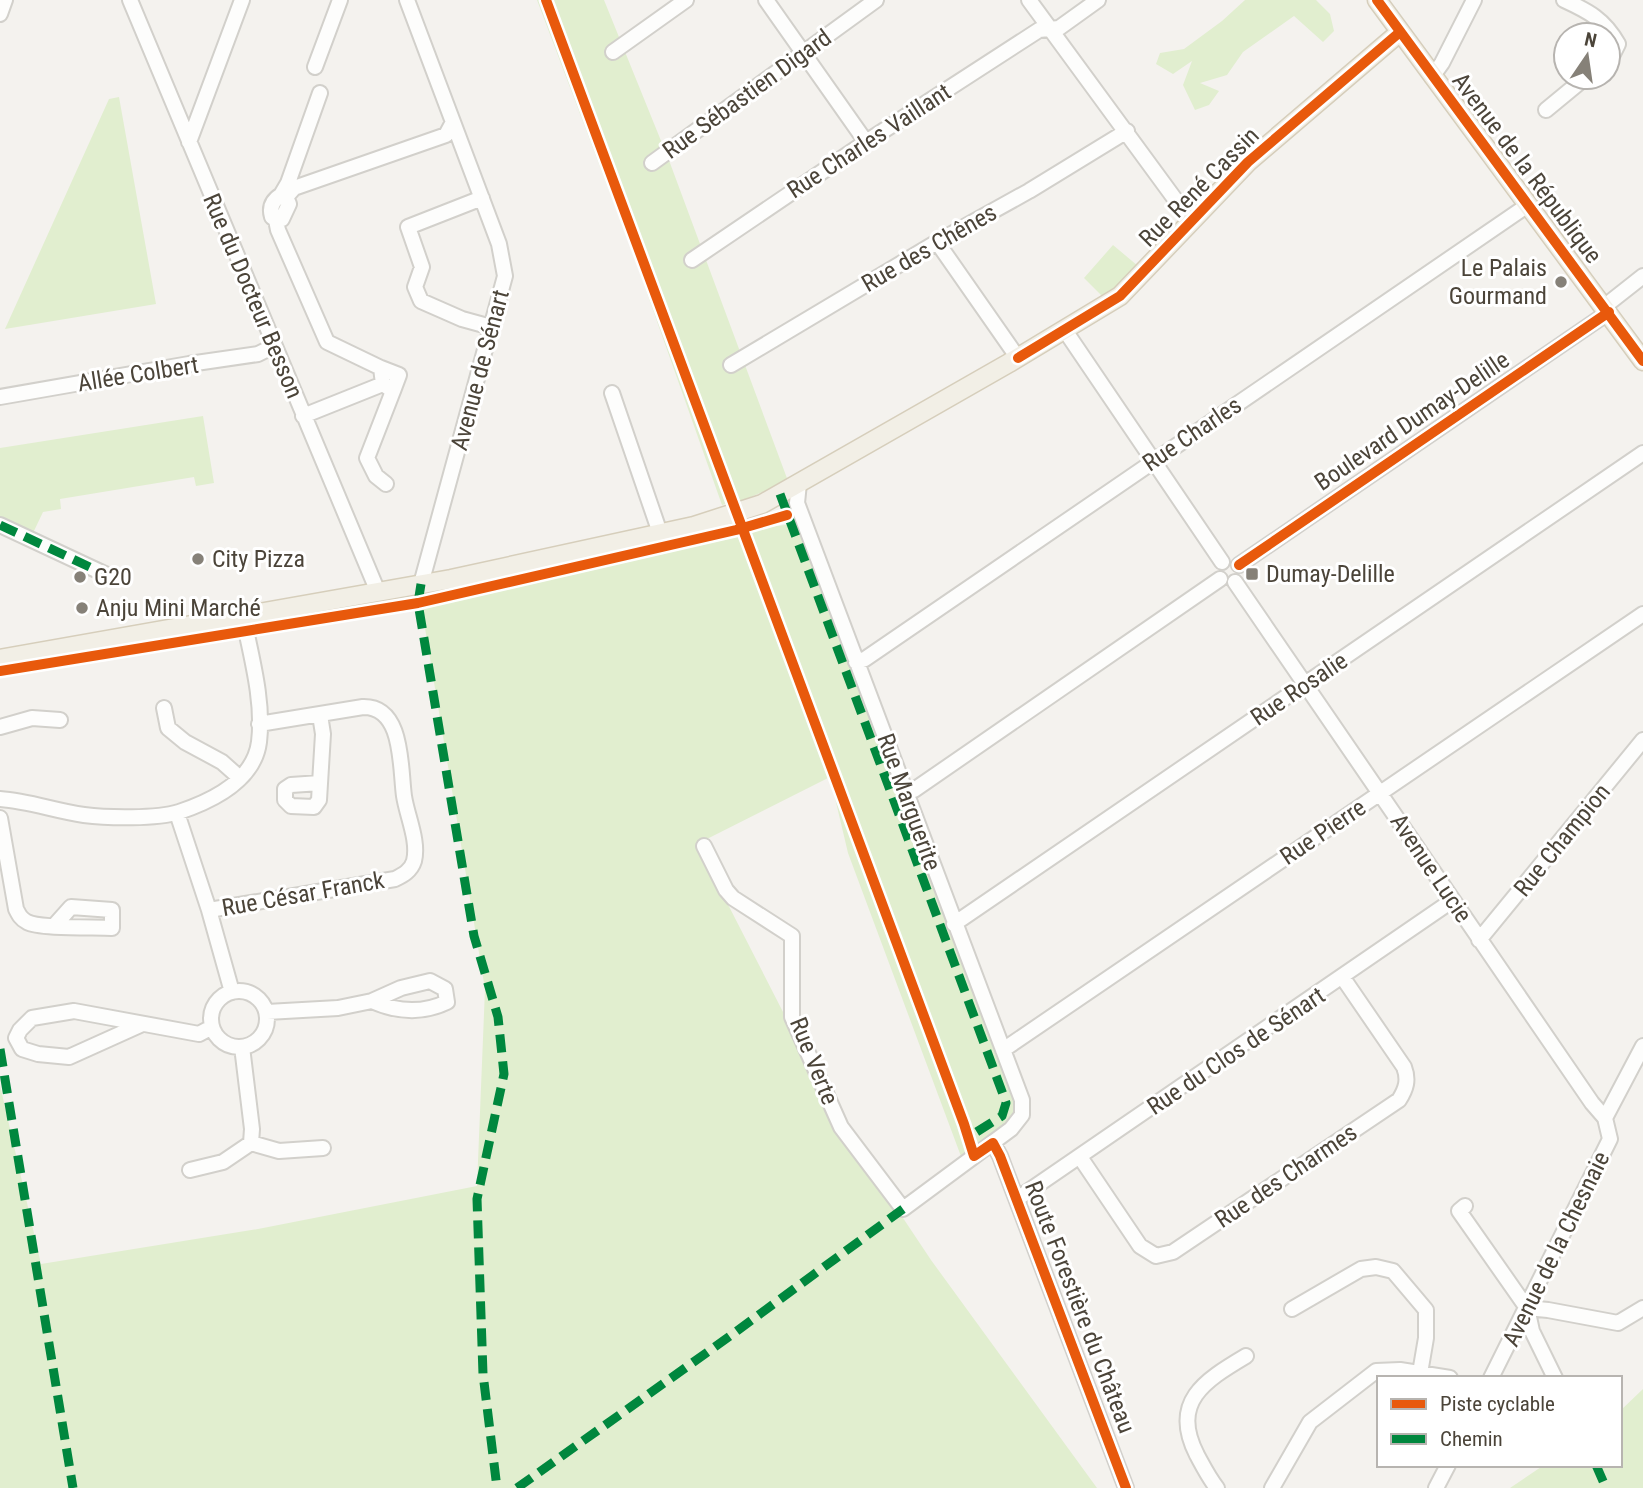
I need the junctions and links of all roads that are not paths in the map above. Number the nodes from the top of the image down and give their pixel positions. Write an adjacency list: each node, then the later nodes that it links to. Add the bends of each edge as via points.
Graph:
1 (5, 0): 14 (street)
2 (130, 0): 27 (street, Rue du Docteur Besson)
3 (242, 0): 27 (street)
4 (340, 0): 20 (street)
5 (407, 0): 25 (street, Avenue de Sénart)
6 (686, 0): 18 (street)
7 (766, 0): 19 (street)
8 (876, 0): 19 (street, Rue Sébastien Digard)
9 (1029, 0): 16 (street)
10 (1098, 0): 16 (street, Rue Charles Vaillant, via 1059,29)
11 (1377, 0): 17 (main road, Avenue de la République)
12 (1474, 0): 21 (street)
13 (1564, 0): 15 (street)
14 (0, 14)
15 (1600, 21)
16 (1049, 29): 26 (street); 28 (street, Rue Charles Vaillant, via 1039,30)
17 (1400, 32): 21 (main road, Avenue de la République); 33 (main road, Rue René Cassin, via 1248,162)
18 (613, 52)
19 (803, 54): 28 (street); 29 (street, Rue Sébastien Digard)
20 (315, 68)
21 (1432, 77): 32 (main road, Avenue de la République)
22 (1569, 91): 24 (street)
23 (320, 93): 30 (street)
24 (1546, 110)
25 (453, 122): 30 (street, via 446,135 294,187); 31 (street, Avenue de Sénart)
26 (1127, 131): 33 (street); 34 (street, Rue des Chênes)
27 (189, 142): 40 (street, Rue du Docteur Besson)
28 (866, 142): 35 (street, Rue Charles Vaillant)
29 (652, 163)
30 (284, 196): 44 (street, via 289,204 282,219 276,220 278,230 327,342 399,375)
31 (482, 198): 38 (street, Avenue de Sénart, via 504,260 505,276); 38 (street, via 408,227 422,267 415,286 421,301)
32 (1528, 205): 37 (main road, Avenue de la République); 49 (street, Rue Charles)
33 (1191, 221): 39 (main road, Rue René Cassin, via 1120,296)
34 (937, 242): 41 (street); 43 (street, Rue des Chênes)
35 (691, 260)
36 (1643, 276): 37 (street, Boulevard Dumay-Delille)
37 (1607, 309): 42 (main road, Avenue de la République); 57 (street, Boulevard Dumay-Delille)
38 (491, 327): 61 (street, Avenue de Sénart)
39 (1064, 329): 41 (main road, Rue René Cassin); 49 (street)
40 (274, 346): 46 (street, Allée Colbert, via 258,354); 47 (street, Rue du Docteur Besson)
41 (1018, 358): 51 (main road, Rue René Cassin)
42 (1643, 361)
43 (731, 365)
44 (388, 388): 47 (street); 50 (street, via 367,458)
45 (612, 393): 55 (street)
46 (0, 397)
47 (303, 416): 62 (street, Rue du Docteur Besson)
48 (1643, 453): 67 (street, Rue Rosalie)
49 (1153, 461): 56 (street); 66 (street, Rue Charles)
50 (386, 484)
51 (800, 484): 52 (street, Rue Marguerite); 53 (main road, Rue René Cassin)
52 (797, 503): 53 (street); 66 (street, Rue Marguerite)
53 (762, 504): 55 (main road, Rue René Cassin)
54 (0, 525): 58 (street)
55 (660, 533): 61 (main road, Rue René Cassin)
56 (1222, 562): 57 (street, via 1233,560); 59 (street, via 1217,568)
57 (1239, 565): 60 (street, via 1241,572)
58 (108, 576)
59 (1220, 579): 60 (street); 76 (street)
60 (1235, 582): 67 (street, Avenue Lucie)
61 (421, 584): 62 (main road, Rue René Cassin)
62 (378, 592): 64 (main road, Rue René Cassin)
63 (1643, 614): 77 (street, Rue Pierre)
64 (243, 616): 65 (main road, Rue René Cassin); 71 (street)
65 (0, 659)
66 (856, 662): 76 (street, Rue Marguerite)
67 (1306, 685): 77 (street, Avenue Lucie); 84 (street, Rue Rosalie)
68 (164, 708): 74 (street, via 168,728)
69 (320, 715): 71 (street); 75 (street); 83 (street, Rue César Franck, via 372,707 390,722 399,743 414,862 407,873 395,879)
70 (60, 720): 72 (street, via 32,718)
71 (259, 724): 74 (street, via 259,744)
72 (0, 727)
73 (1643, 740): 86 (street, Rue Champion)
74 (240, 779): 79 (street, via 223,793)
75 (320, 783)
76 (906, 792): 84 (street, Rue Marguerite)
77 (1381, 793): 82 (street, Avenue Lucie); 95 (street, Rue Pierre)
78 (0, 799): 79 (street, via 83,815)
79 (177, 813): 83 (street)
80 (0, 818): 85 (street, via 19,916 32,925)
81 (704, 846): 98 (street, Rue Verte, via 733,898 792,936 792,1017 841,1127 903,1209)
82 (1453, 900): 86 (street, Avenue Lucie); 87 (street, Rue du Clos de Sénart)
83 (209, 910): 88 (street)
84 (954, 924): 95 (street, Rue Marguerite)
85 (54, 926)
86 (1479, 940): 96 (street, Avenue Lucie)
87 (1343, 978): 100 (street, Rue du Clos de Sénart); 100 (street, Rue des Charmes, via 1404,1067 1408,1077 1399,1100 1173,1252 1156,1256 1140,1246)
88 (232, 992): 90 (street, via 255,996); 92 (street, via 213,1008)
89 (372, 1001): 90 (street)
90 (267, 1012): 94 (street, via 260,1038)
91 (140, 1025): 91 (street, via 74,1012 55,1013 32,1018 16,1038 22,1049 69,1057); 92 (street, via 199,1034)
92 (212, 1027): 94 (street, via 225,1044)
93 (1643, 1046): 96 (street)
94 (242, 1047): 97 (street)
95 (1003, 1050): 98 (street, Rue Marguerite, via 1022,1100 1022,1115)
96 (1605, 1118): 104 (street, Avenue de la Chesnaie, via 1610,1139)
97 (251, 1143): 99 (street, via 279,1151); 101 (street, via 223,1162)
98 (993, 1143): 102 (street, Route Forestière du Château)
99 (323, 1148)
100 (1080, 1157): 102 (street, Rue du Clos de Sénart)
101 (190, 1170)
102 (1017, 1199): 113 (street, Route Forestière du Château)
103 (1465, 1206): 104 (street, via 1459,1211)
104 (1527, 1308): 105 (street, via 1618,1323); 110 (street, Avenue de la Chesnaie); 111 (street, via 1532,1331)
105 (1643, 1308)
106 (1292, 1309): 108 (street, via 1361,1269 1393,1271 1426,1310)
107 (1246, 1356): 114 (street, via 1201,1388 1186,1420 1189,1439)
108 (1420, 1373): 109 (street); 115 (street, via 1376,1371 1349,1390 1310,1422)
109 (1438, 1376)
110 (1492, 1376)
111 (1554, 1376)
112 (1447, 1467): 116 (street)
113 (1126, 1488)
114 (1217, 1488)
115 (1272, 1488)
116 (1436, 1488)

